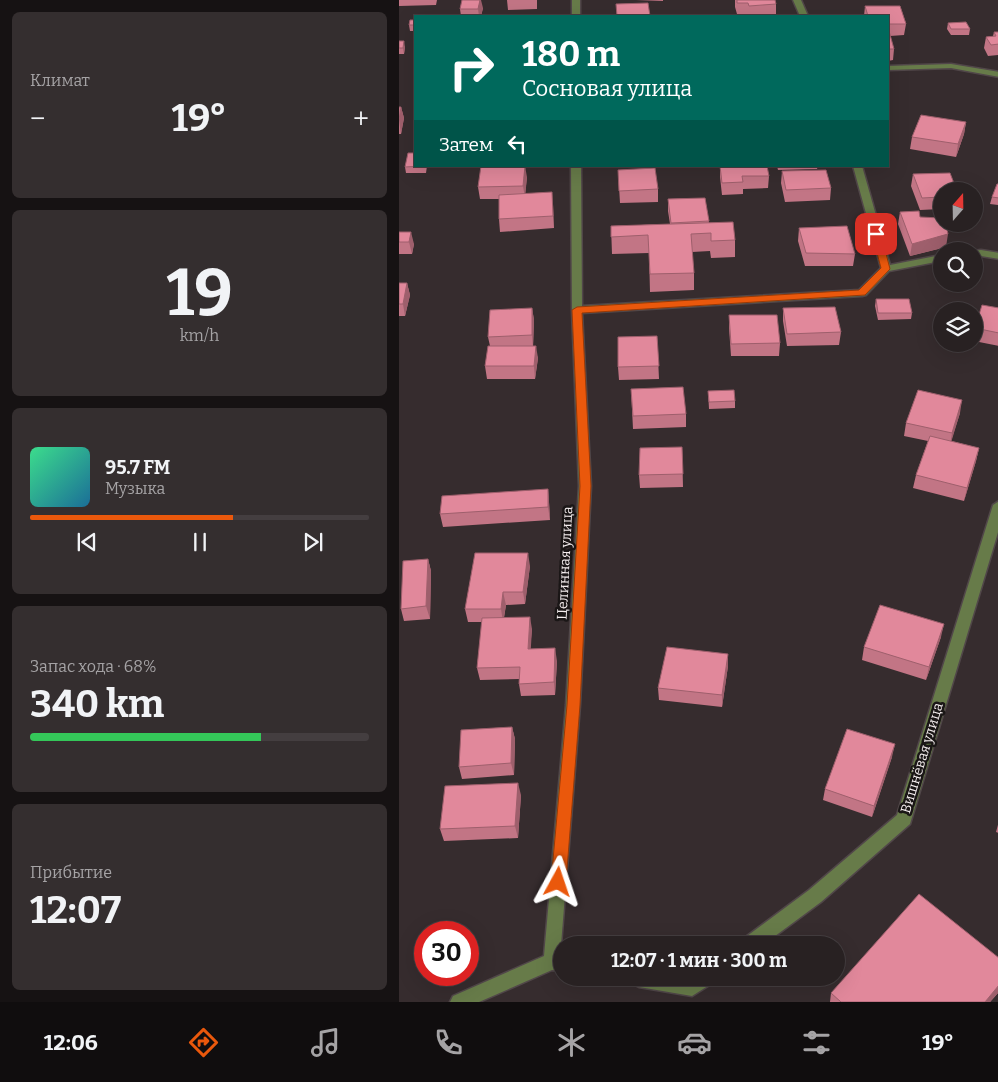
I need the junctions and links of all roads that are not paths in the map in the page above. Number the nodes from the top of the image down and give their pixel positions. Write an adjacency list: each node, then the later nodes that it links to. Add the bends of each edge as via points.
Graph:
1 (575, 0): 3 (street)
2 (797, 0): 4 (street)
3 (576, 15)
4 (804, 15)
5 (889, 68): 6 (street, via 951,66)
6 (998, 75)
7 (576, 167): 13 (street, Целинная улица)
8 (857, 167): 12 (street)
9 (983, 253): 10 (street)
10 (998, 256)
11 (933, 260): 12 (street)
12 (886, 269): 13 (street, via 862,293)
13 (577, 310): 15 (street, Целинная улица, via 585,486)
14 (998, 505): 16 (street, Вишнёвая улица, via 904,819 815,896)
15 (559, 936)
16 (761, 936)
17 (553, 964): 18 (street)
18 (459, 1002)

